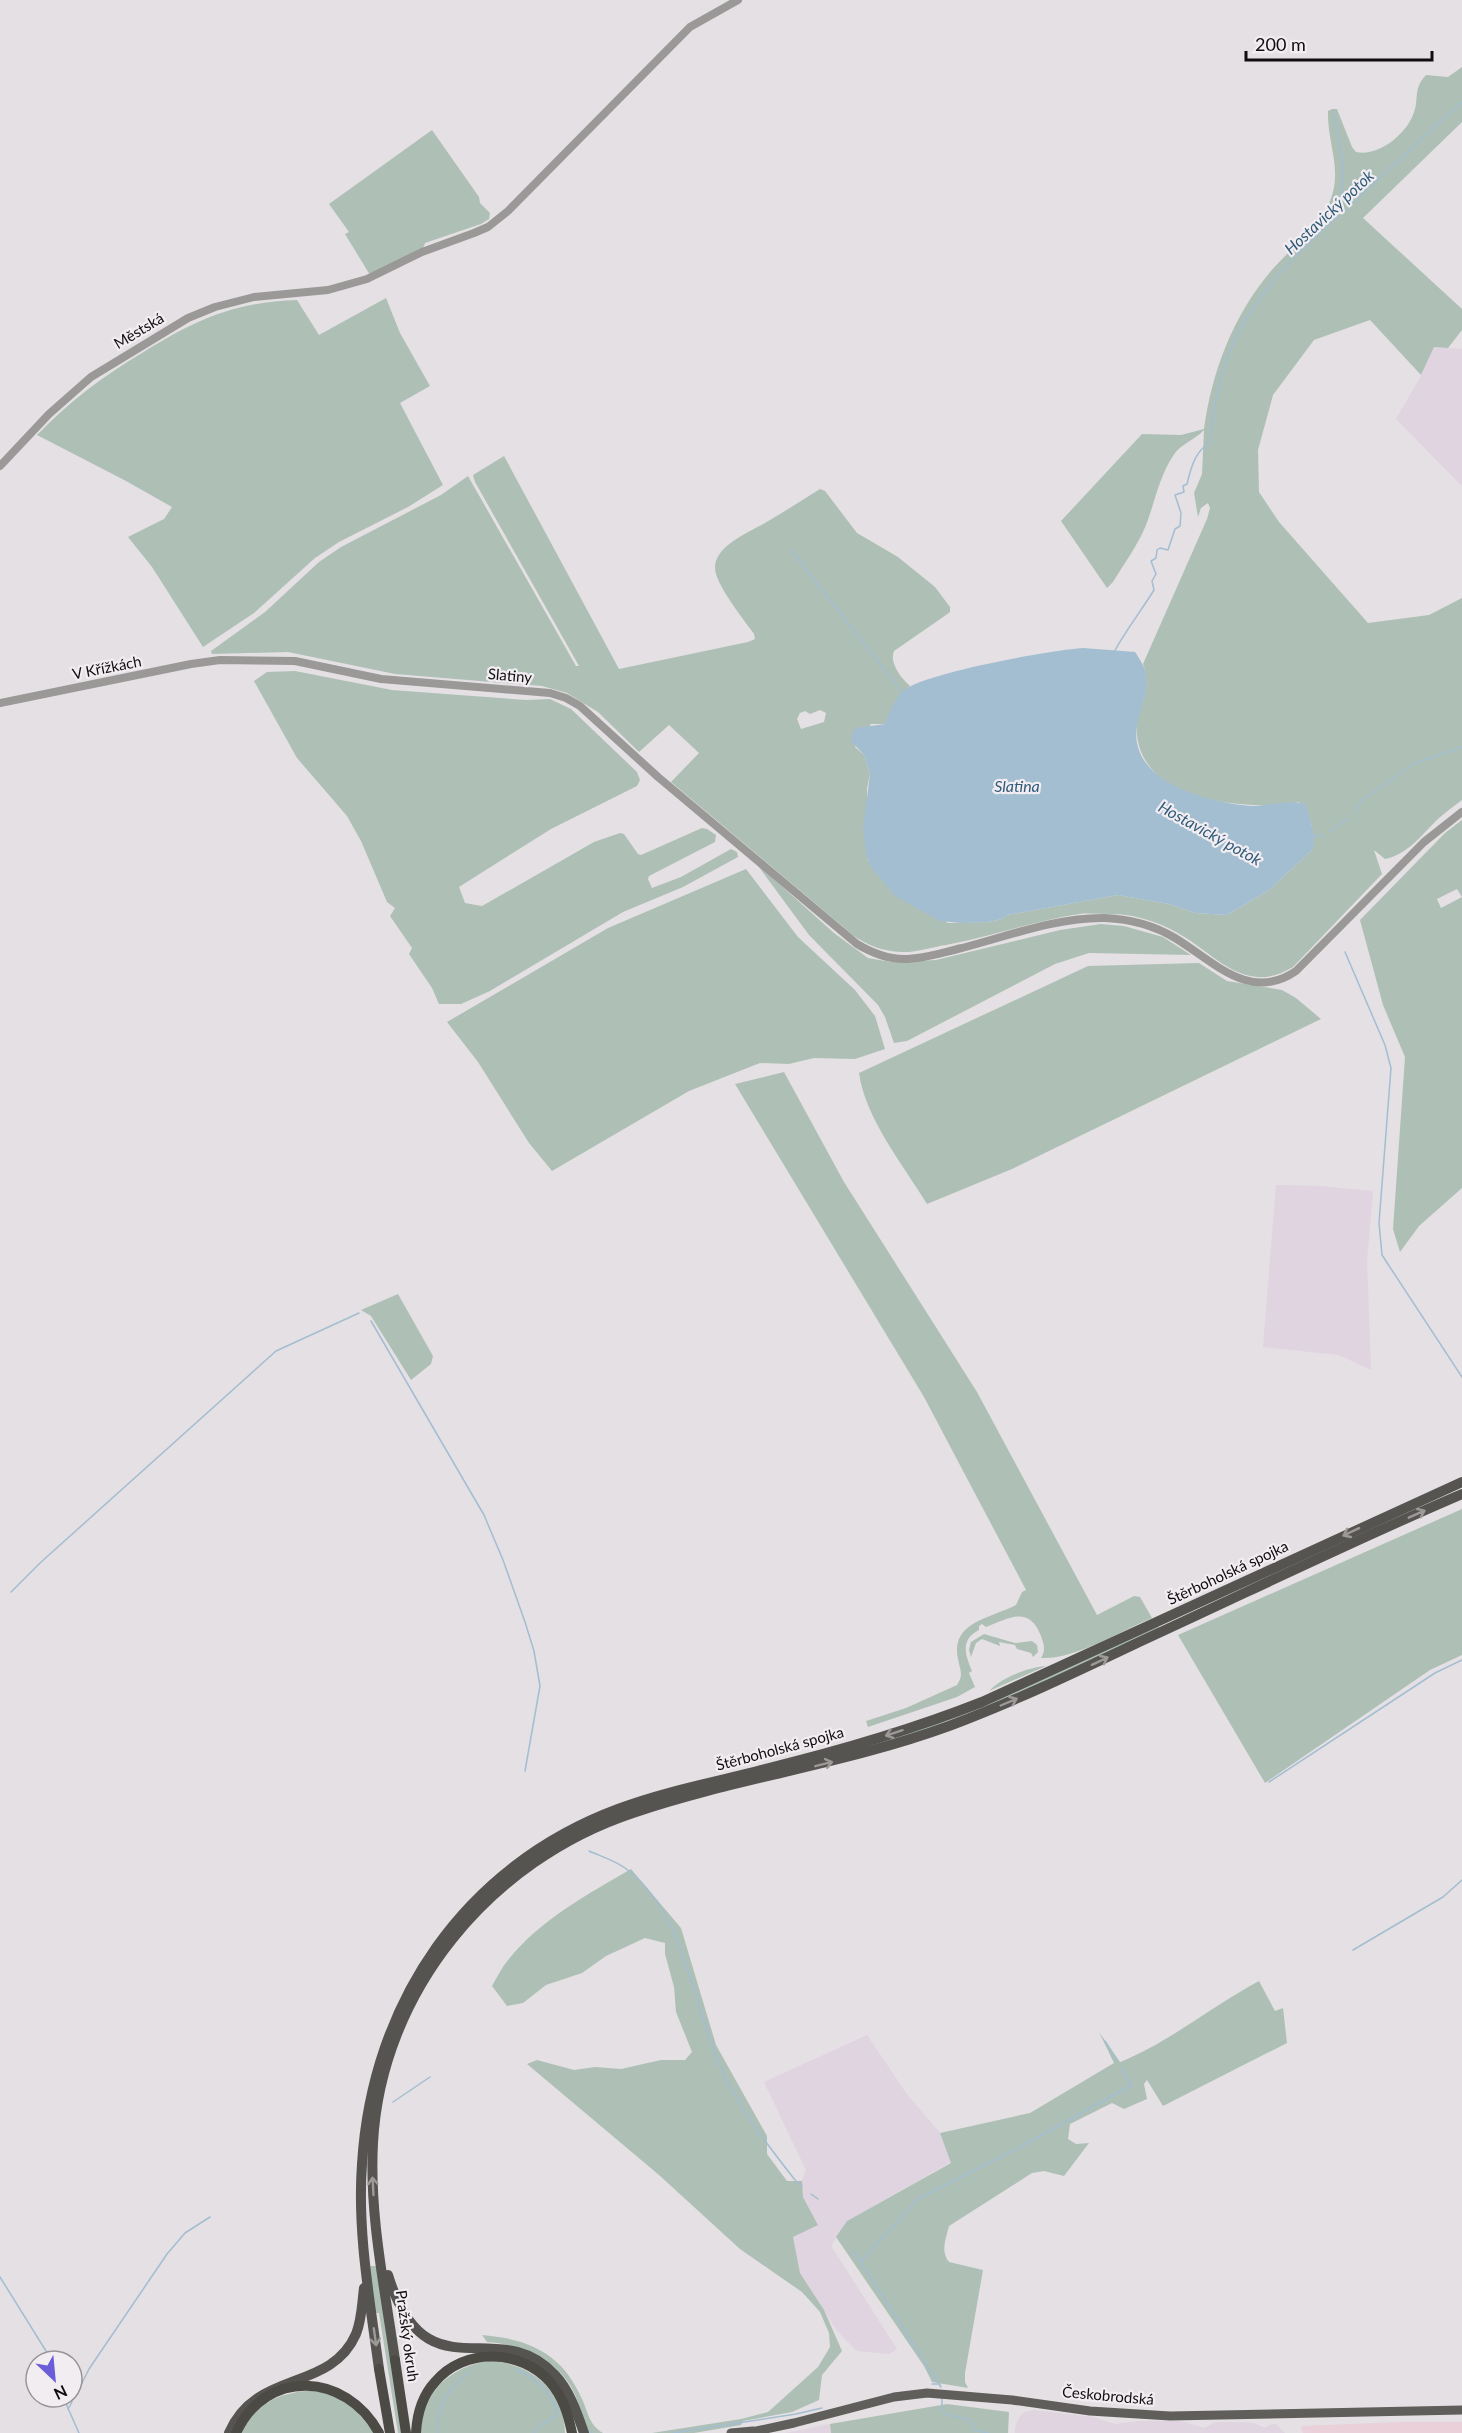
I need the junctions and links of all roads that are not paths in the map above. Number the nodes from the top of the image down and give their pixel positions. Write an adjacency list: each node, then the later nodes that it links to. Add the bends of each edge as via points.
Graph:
1 (738, 0): 2 (street, Městská, via 690,27 499,219 474,234 422,252 367,279 328,290 254,297 188,318 85,382)
2 (0, 465)
3 (220, 660): 4 (street, V Křížkách); 5 (street, Slatiny, via 304,662 381,679 533,691 566,698 603,725 658,777 857,944 882,956 904,959 1069,921 1106,918 1138,924 1174,938 1234,976 1262,983 1283,980 1424,842)
4 (0, 703)
5 (1462, 812)
6 (1462, 1482): 8 (highway, Štěrboholská spojka, one-way to 8, via 958,1711 859,1744 645,1800 590,1821 549,1842 506,1873 470,1906)
7 (1462, 1494): 8 (highway, Štěrboholská spojka, one-way to 7, via 507,1882 546,1854 592,1829 671,1801 878,1750 972,1717)
8 (439, 1949): 9 (highway, Štěrboholská spojka)
9 (430, 1963): 10 (highway, Štěrboholská spojka, one-way to 9, via 372,2165 379,2095 399,2031); 11 (highway, Štěrboholská spojka, via 410,1989 389,2034 370,2098 361,2181)
10 (379, 2244): 12 (highway, via 398,2303 425,2337 455,2349 520,2352 549,2370); 19 (highway, Pražský okruh)
11 (365, 2264): 15 (highway, via 360,2320 344,2353 319,2372 259,2396); 18 (highway, one-way to 18)
12 (568, 2393): 22 (highway); 23 (highway)
13 (1462, 2410): 14 (main road, Českobrodská, via 1170,2416 927,2393 894,2397)
14 (752, 2432): 24 (main road, Českobrodská)
15 (230, 2433)
16 (236, 2433): 17 (highway, via 245,2416 263,2400 288,2388 311,2386 333,2390 354,2400)
17 (379, 2433)
18 (390, 2433)
19 (406, 2433)
20 (416, 2433): 21 (highway, via 422,2403 435,2381 451,2368 475,2358 498,2356 528,2365 550,2382 565,2406)
21 (570, 2433)
22 (578, 2433)
23 (584, 2433)
24 (731, 2433)

